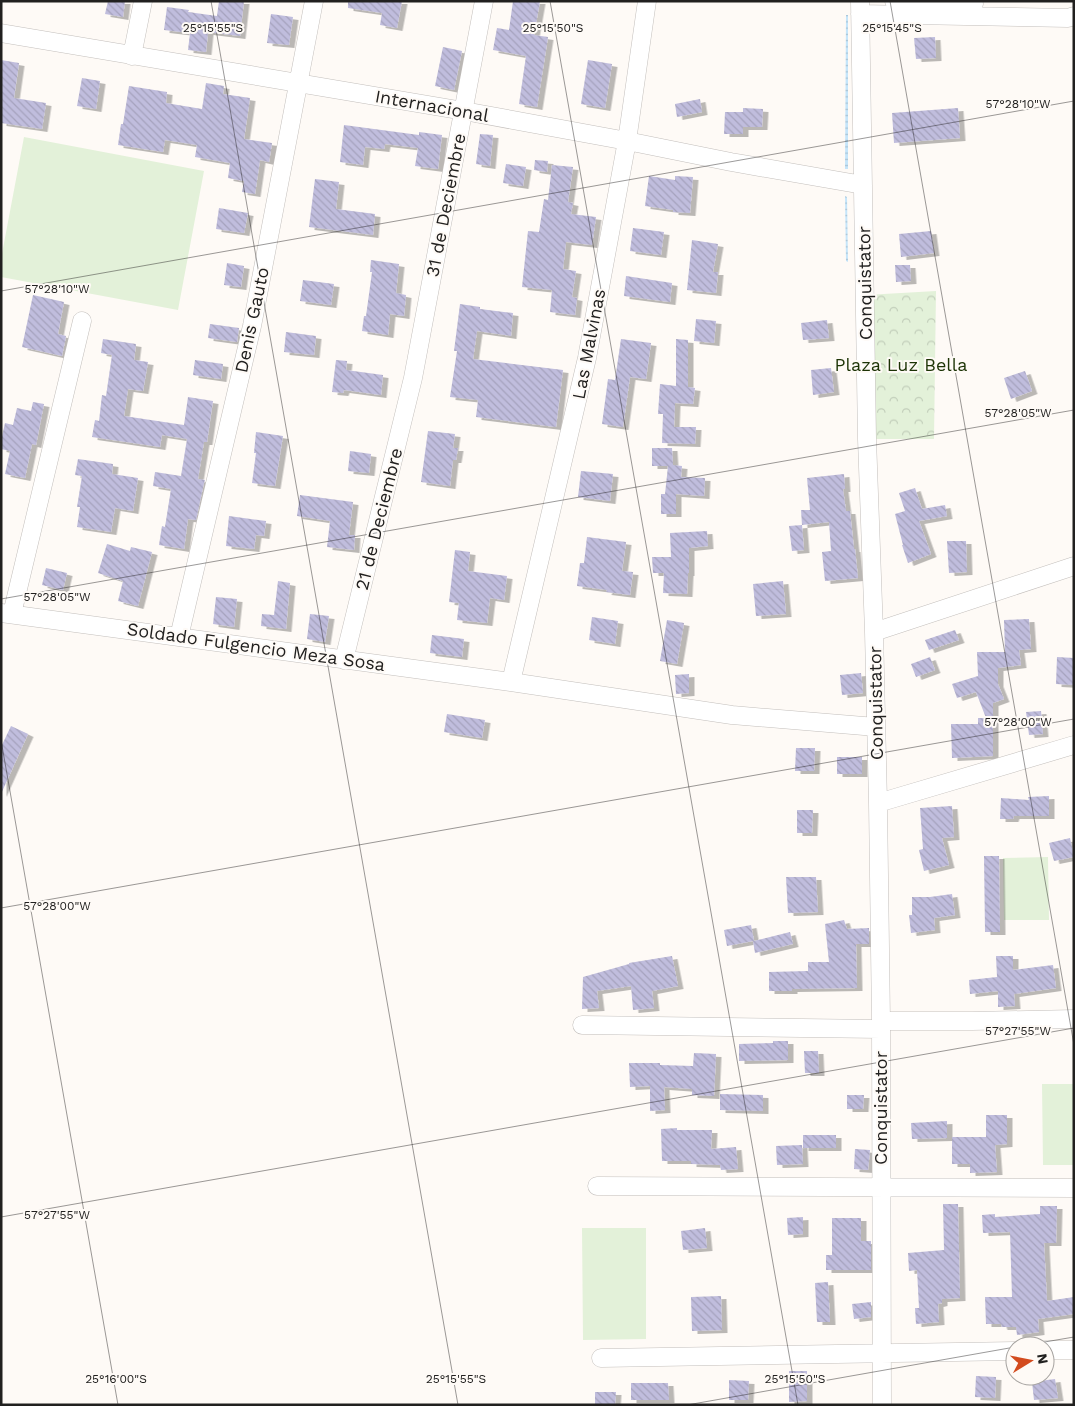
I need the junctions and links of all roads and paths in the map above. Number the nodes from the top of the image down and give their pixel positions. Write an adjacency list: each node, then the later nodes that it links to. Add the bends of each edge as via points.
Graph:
1 (142, 1): 10 (street)
2 (314, 1): 11 (street, Denis Gauto)
3 (484, 1): 12 (street, 31 de Deciembre)
4 (647, 1): 13 (street, Las Malvinas)
5 (894, 1): 7 (street)
6 (860, 8): 8 (street); 14 (street, Conquistator)
7 (1074, 10)
8 (1074, 16)
9 (1, 33): 10 (street, Internacional)
10 (132, 56): 11 (street, Internacional)
11 (299, 83): 12 (street, Internacional); 20 (street, Denis Gauto, via 252,326)
12 (464, 111): 13 (street, Internacional); 16 (street, 31 de Deciembre)
13 (627, 141): 14 (street, Internacional); 22 (street, Las Malvinas, via 587,358)
14 (862, 185): 19 (street, Conquistator)
15 (82, 322): 18 (street)
16 (413, 378): 21 (street, 21 de Deciembre)
17 (1074, 566): 19 (street)
18 (7, 613): 20 (street, Soldado Fulgencio Meza Sosa)
19 (874, 632): 23 (street, Conquistator)
20 (178, 637): 21 (street, Soldado Fulgencio Meza Sosa)
21 (344, 660): 22 (street, Soldado Fulgencio Meza Sosa)
22 (511, 682): 23 (street, Soldado Fulgencio Meza Sosa, via 732,715)
23 (876, 727): 25 (street, Conquistator)
24 (1074, 745): 25 (street)
25 (878, 802): 28 (street, Conquistator)
26 (1074, 1019): 28 (street)
27 (582, 1025): 28 (street)
28 (881, 1025): 30 (street, Conquistator)
29 (597, 1186): 30 (street)
30 (881, 1187): 31 (street); 35 (street, Conquistator)
31 (1074, 1188)
32 (1055, 1350): 33 (street)
33 (1074, 1350)
34 (1005, 1351): 35 (street)
35 (882, 1353): 36 (street); 37 (street, Conquistator)
36 (601, 1358)
37 (882, 1405)

